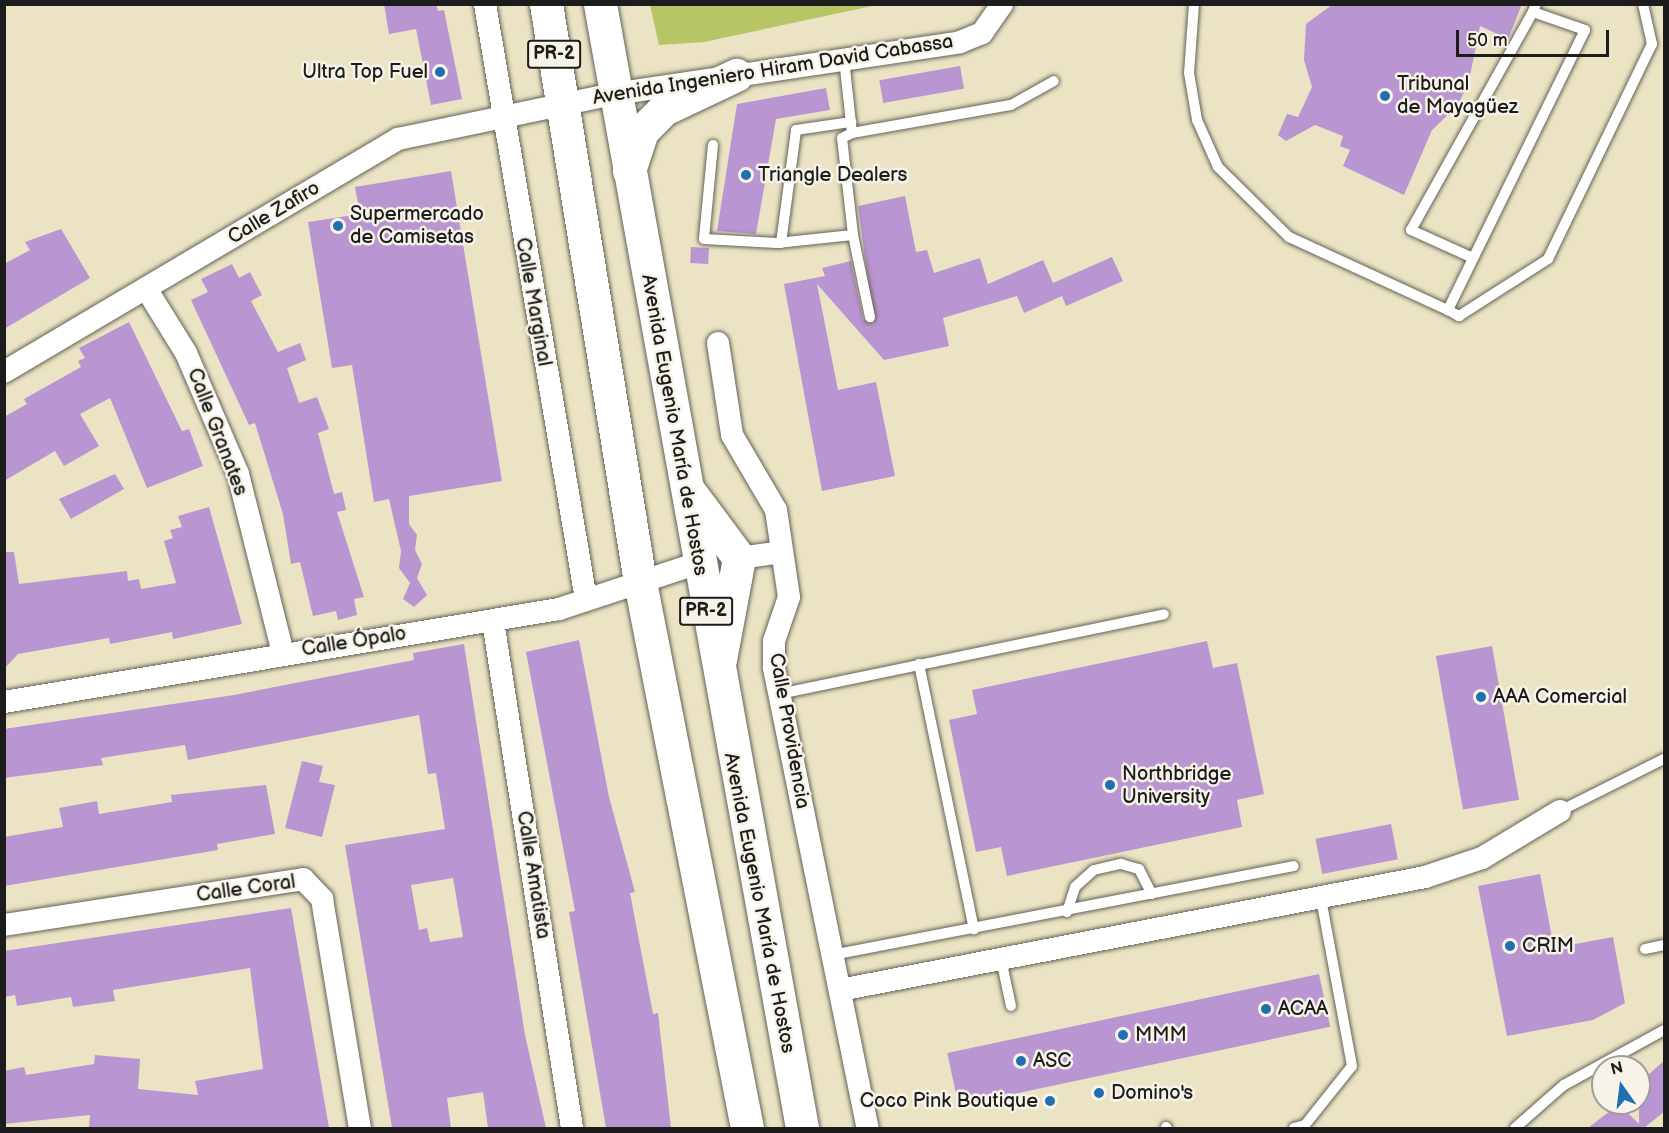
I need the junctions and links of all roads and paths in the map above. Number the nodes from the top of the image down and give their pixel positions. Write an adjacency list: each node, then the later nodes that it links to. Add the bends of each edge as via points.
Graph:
1 (485, 4): 13 (street, Calle Marginal)
2 (546, 4): 12 (highway, PR-2)
3 (600, 4): 11 (highway, Avenida Eugenio María de Hostos / PR-2)
4 (1002, 4): 8 (street, Avenida Ingeniero Hiram David Cabassa, via 992,24 967,40)
5 (1194, 4): 21 (lane, via 1189,74 1197,120 1218,167 1289,237)
6 (1643, 4): 21 (lane, via 1652,44 1548,259 1459,316)
7 (1535, 8): 19 (lane, via 1585,30); 19 (lane, via 1411,230)
8 (844, 59): 9 (street, Avenida Ingeniero Hiram David Cabassa); 14 (lane)
9 (736, 75): 11 (street, Avenida Ingeniero Hiram David Cabassa); 16 (highway, via 664,110 642,131)
10 (1054, 81): 14 (lane, via 1011,105)
11 (614, 94): 12 (street, Avenida Ingeniero Hiram David Cabassa); 16 (highway, Avenida Eugenio María de Hostos / PR-2)
12 (562, 103): 13 (street, Calle Zafiro); 29 (highway, PR-2)
13 (500, 114): 20 (street, Calle Zafiro, via 398,138); 30 (street, Calle Marginal)
14 (851, 127): 17 (lane, via 842,138); 18 (lane, via 796,130)
15 (713, 145): 18 (lane, via 705,239)
16 (629, 173): 25 (highway, Avenida Eugenio María de Hostos / PR-2)
17 (853, 235): 18 (lane); 22 (lane)
18 (781, 243)
19 (1473, 258): 21 (lane)
20 (147, 290): 24 (street, Calle Zafiro); 33 (street, Calle Granates, via 186,352 238,474)
21 (1448, 310)
22 (870, 317)
23 (718, 343): 26 (street, Calle Providencia, via 732,435 776,510)
24 (4, 372)
25 (686, 487): 27 (highway); 28 (highway, Avenida Eugenio María de Hostos / PR-2)
26 (782, 552): 27 (street); 36 (street, Calle Providencia, via 789,597 774,641)
27 (739, 558): 35 (highway)
28 (698, 563): 29 (street, Calle Ópalo); 35 (highway, Avenida Eugenio María de Hostos / PR-2)
29 (640, 582): 30 (street, Calle Ópalo); 55 (highway, PR-2)
30 (586, 599): 32 (street, Calle Ópalo)
31 (1164, 614): 34 (lane)
32 (493, 621): 33 (street, Calle Ópalo); 54 (street, Calle Amatista)
33 (283, 653): 37 (street, Calle Ópalo)
34 (919, 664): 36 (lane); 45 (lane)
35 (717, 674): 56 (highway, Avenida Eugenio María de Hostos / PR-2)
36 (779, 694): 48 (street, Calle Providencia)
37 (4, 702)
38 (1665, 759): 39 (lane)
39 (1560, 811): 42 (street, via 1482,858 1425,877)
40 (1293, 866): 41 (lane)
41 (1152, 894): 43 (lane); 43 (lane, via 1139,869 1121,864 1094,870 1075,887)
42 (1321, 898): 49 (street); 58 (lane, via 1352,1066 1305,1125)
43 (1067, 912): 45 (lane)
44 (4, 925): 53 (street, Calle Coral, via 303,879 322,899)
45 (974, 929): 48 (lane)
46 (1665, 945): 47 (lane)
47 (1645, 949)
48 (832, 955): 50 (street, Calle Providencia)
49 (1001, 959): 50 (street); 51 (lane)
50 (840, 990): 57 (street, Calle Providencia)
51 (1011, 1006)
52 (1665, 1030): 59 (lane, via 1564,1085)
53 (360, 1128)
54 (572, 1128)
55 (747, 1128)
56 (802, 1128)
57 (868, 1128)
58 (1294, 1128)
59 (1515, 1128)

